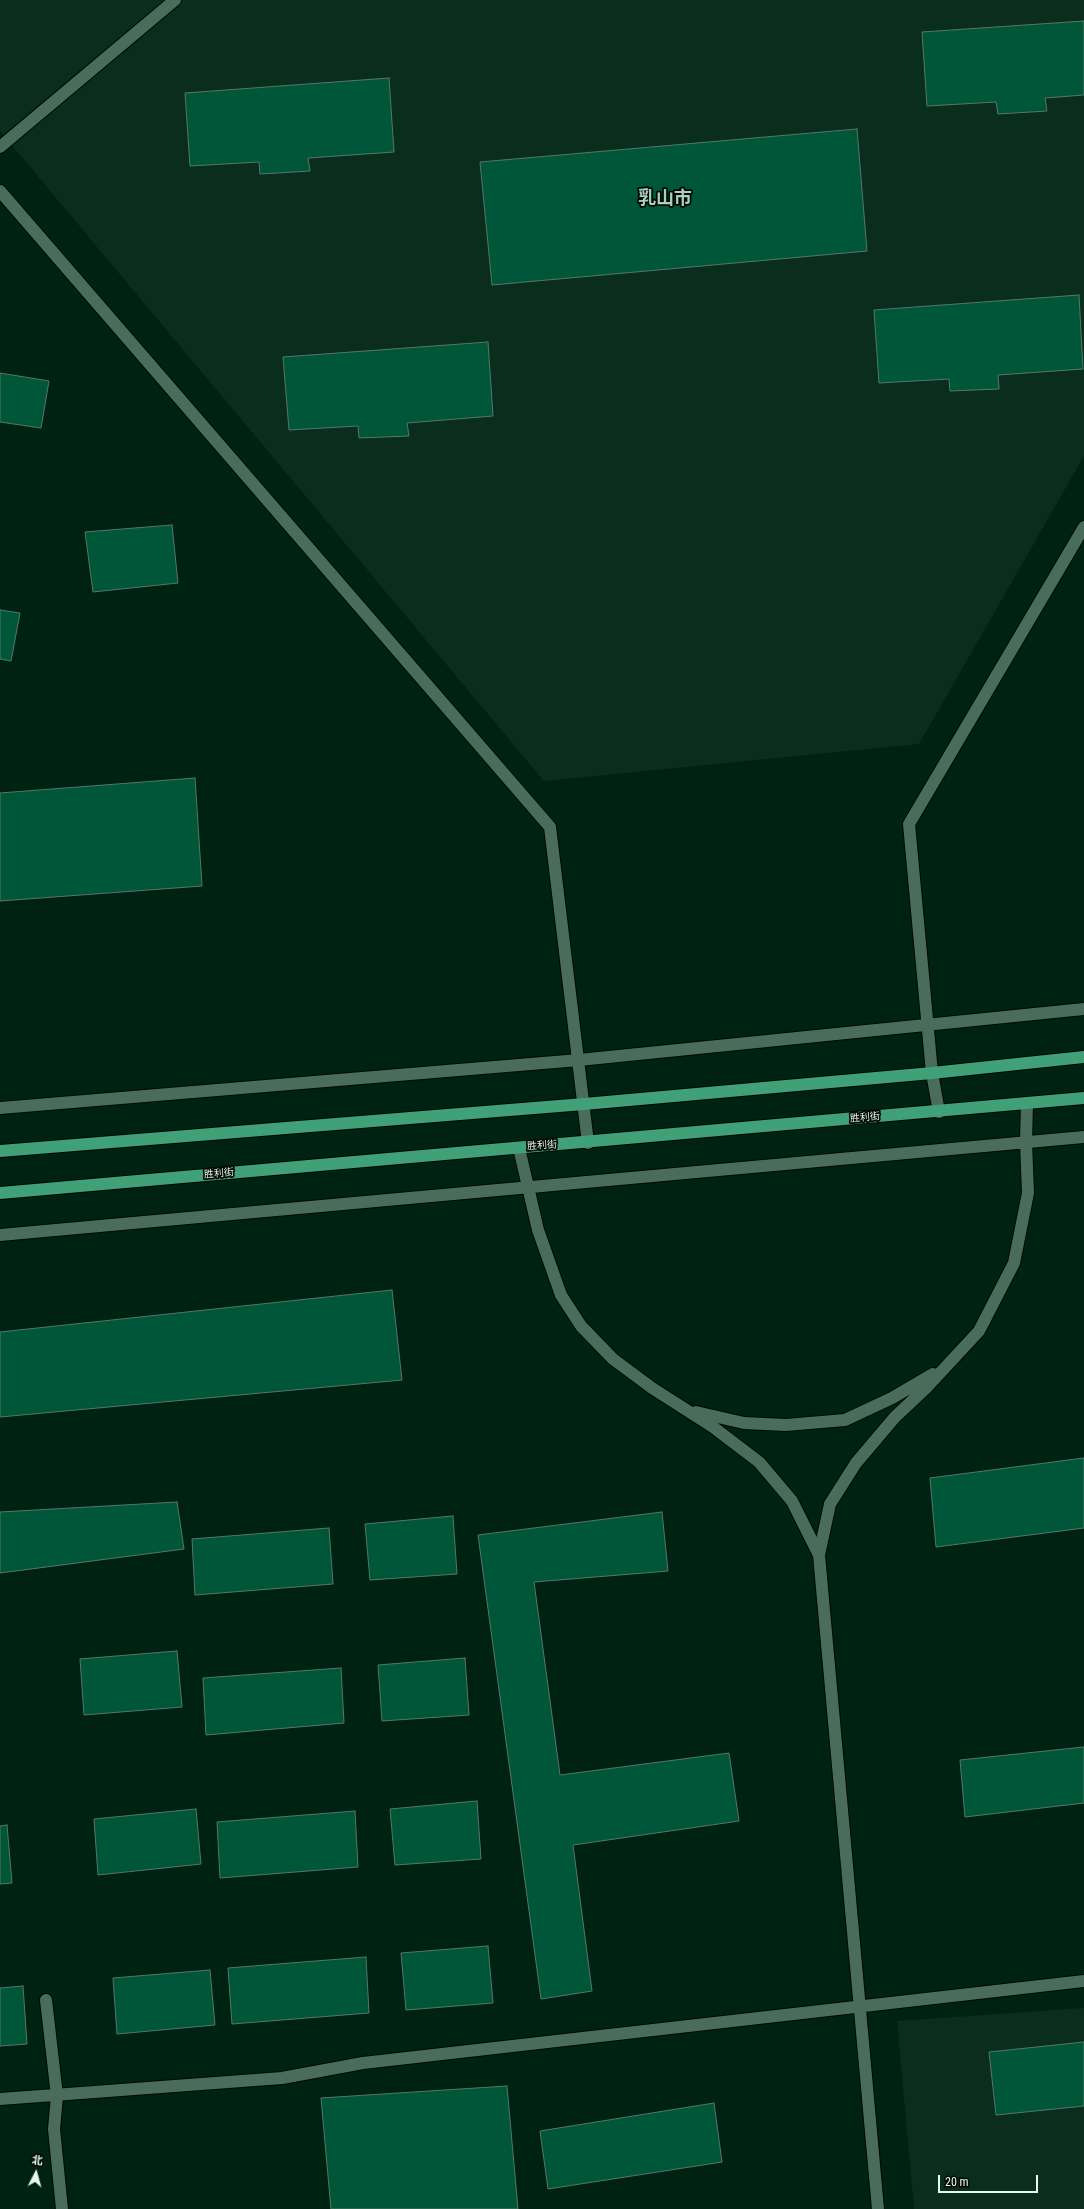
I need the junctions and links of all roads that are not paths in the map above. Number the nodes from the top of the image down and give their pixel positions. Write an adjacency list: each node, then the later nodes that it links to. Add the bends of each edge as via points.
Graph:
1 (175, 0): 2 (street)
2 (0, 147)
3 (0, 191): 7 (street, via 550,827)
4 (1084, 527): 8 (street, via 909,824)
5 (1084, 1009): 7 (street)
6 (1084, 1058): 8 (main road)
7 (579, 1060): 11 (street); 12 (street)
8 (932, 1073): 11 (main road); 13 (street)
9 (1084, 1098): 10 (main road, 胜利街)
10 (1027, 1103): 13 (main road, 胜利街); 15 (street)
11 (584, 1104): 16 (street); 18 (main road)
12 (0, 1108)
13 (939, 1112): 16 (main road, 胜利街)
14 (1084, 1137): 15 (street)
15 (1026, 1142): 19 (street); 22 (street, via 1028,1193 1014,1262 979,1331)
16 (588, 1143): 17 (main road, 胜利街)
17 (519, 1148): 19 (street); 20 (main road, 胜利街)
18 (0, 1151)
19 (528, 1188): 21 (street); 23 (street, via 538,1230 561,1294 581,1326 613,1359)
20 (0, 1193)
21 (0, 1235)
22 (946, 1367): 23 (street, via 892,1398 845,1420 786,1425 744,1423); 24 (street, via 895,1417 856,1463 830,1504)
23 (687, 1410): 24 (street, via 714,1427 759,1462 792,1502)
24 (819, 1555): 27 (street)
25 (1084, 1981): 27 (street)
26 (46, 2000): 28 (street)
27 (860, 2006): 28 (street, via 363,2063 282,2078); 31 (street)
28 (57, 2096): 29 (street); 30 (street, via 54,2129)
29 (0, 2099)
30 (62, 2209)
31 (878, 2209)

